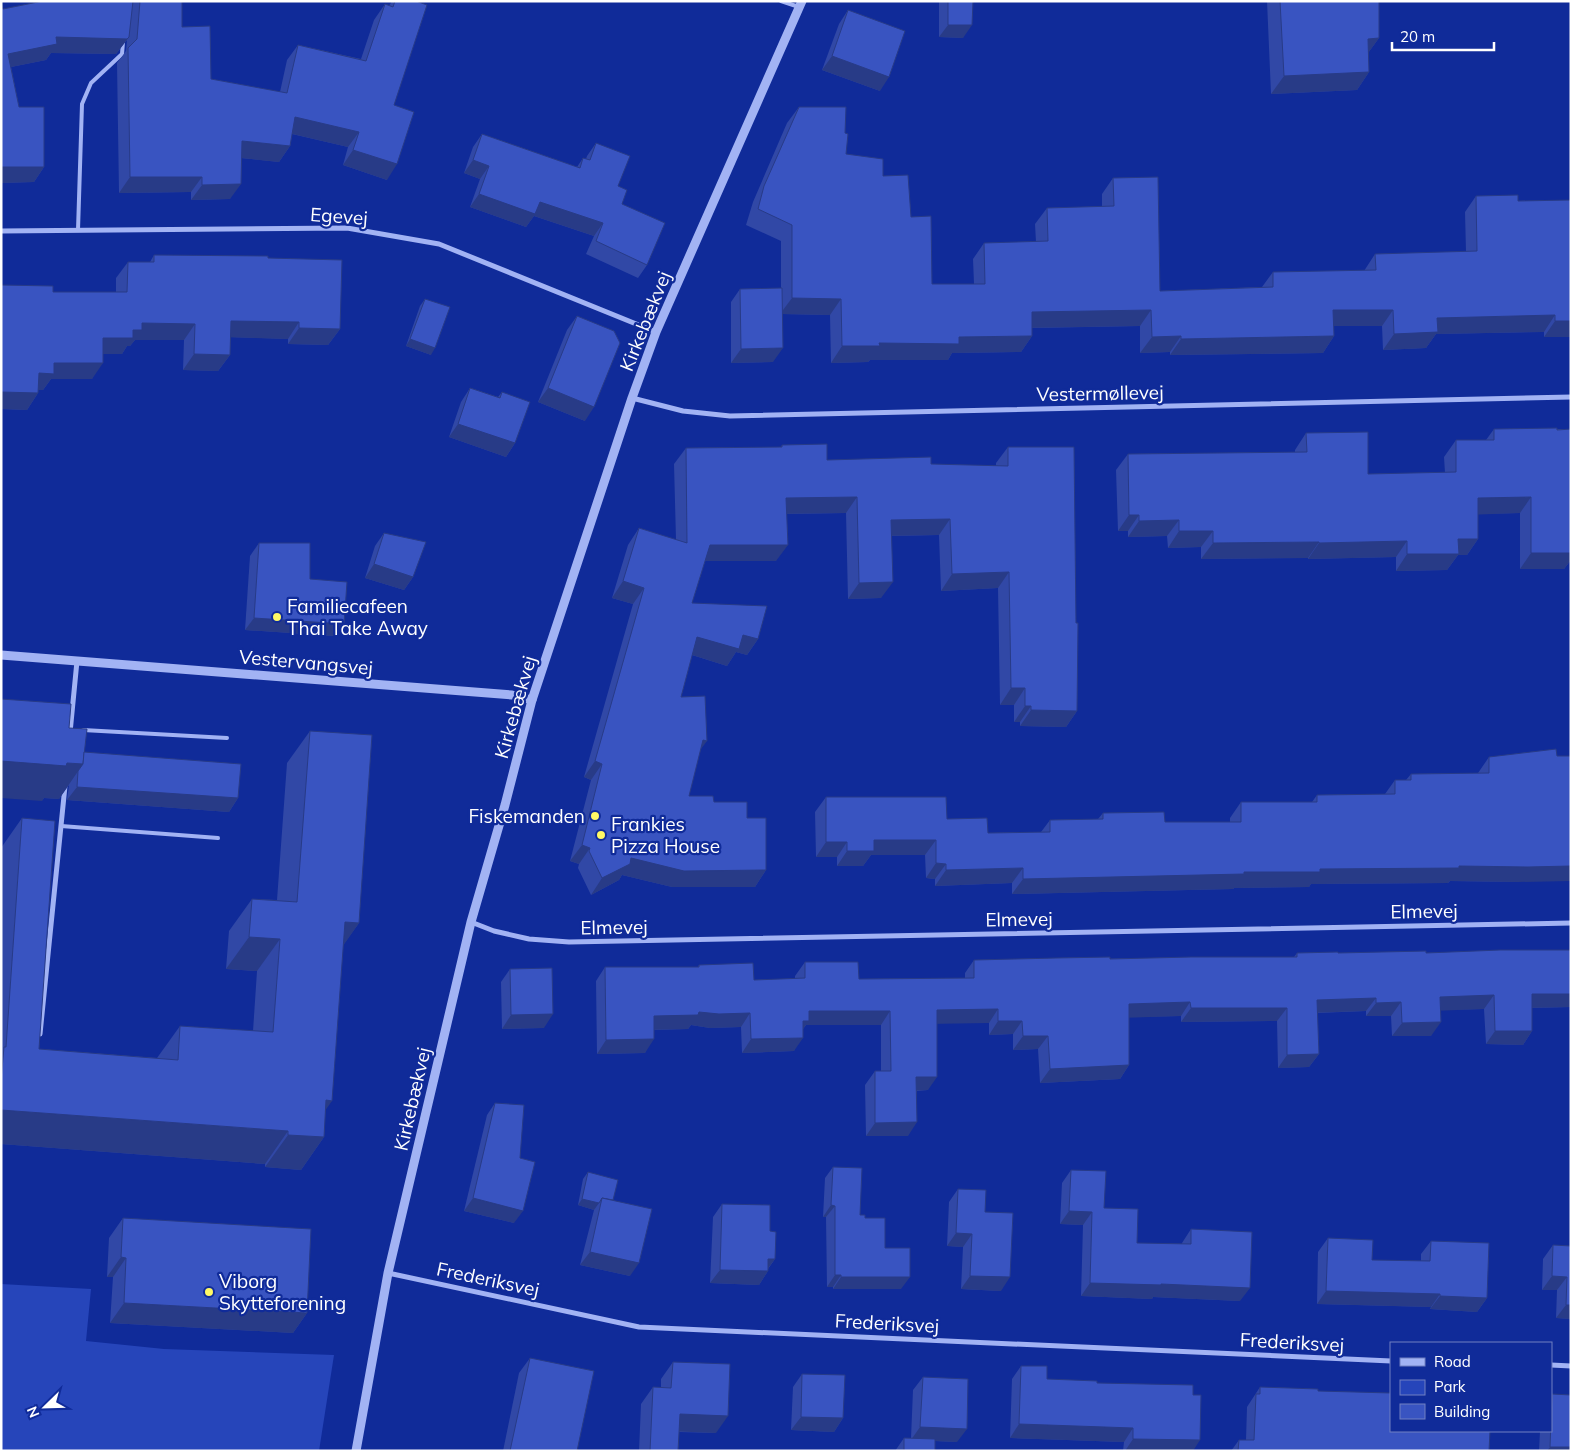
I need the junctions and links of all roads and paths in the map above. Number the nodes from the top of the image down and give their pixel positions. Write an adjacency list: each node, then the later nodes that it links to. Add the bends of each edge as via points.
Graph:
1 (781, 1): 2 (lane)
2 (800, 4): 6 (street, Kirkebækvej)
3 (123, 36): 5 (lane, via 122,54 90,83 82,104)
4 (1, 230): 5 (street, Egevej)
5 (78, 230): 6 (street, Egevej, via 347,228 439,244)
6 (656, 332): 8 (street, Kirkebækvej)
7 (1571, 397): 8 (street, Vestermøllevej, via 730,416 683,411)
8 (632, 398): 11 (street, Kirkebækvej)
9 (1, 654): 10 (street, Vestervangsvej)
10 (77, 661): 11 (street, Vestervangsvej, via 502,694); 12 (street)
11 (532, 700): 18 (street, Kirkebækvej)
12 (70, 729): 13 (lane); 14 (street)
13 (227, 738)
14 (69, 739)
15 (66, 778): 16 (street)
16 (61, 826): 17 (lane); 20 (street)
17 (218, 838)
18 (471, 922): 19 (street, Elmevej, via 528,940 569,942); 21 (street, Kirkebækvej)
19 (1571, 923)
20 (39, 1039)
21 (388, 1273): 22 (street, Frederiksvej, via 638,1327); 25 (street, Kirkebækvej)
22 (1390, 1361)
23 (1552, 1366): 24 (street)
24 (1571, 1366)
25 (356, 1451)

